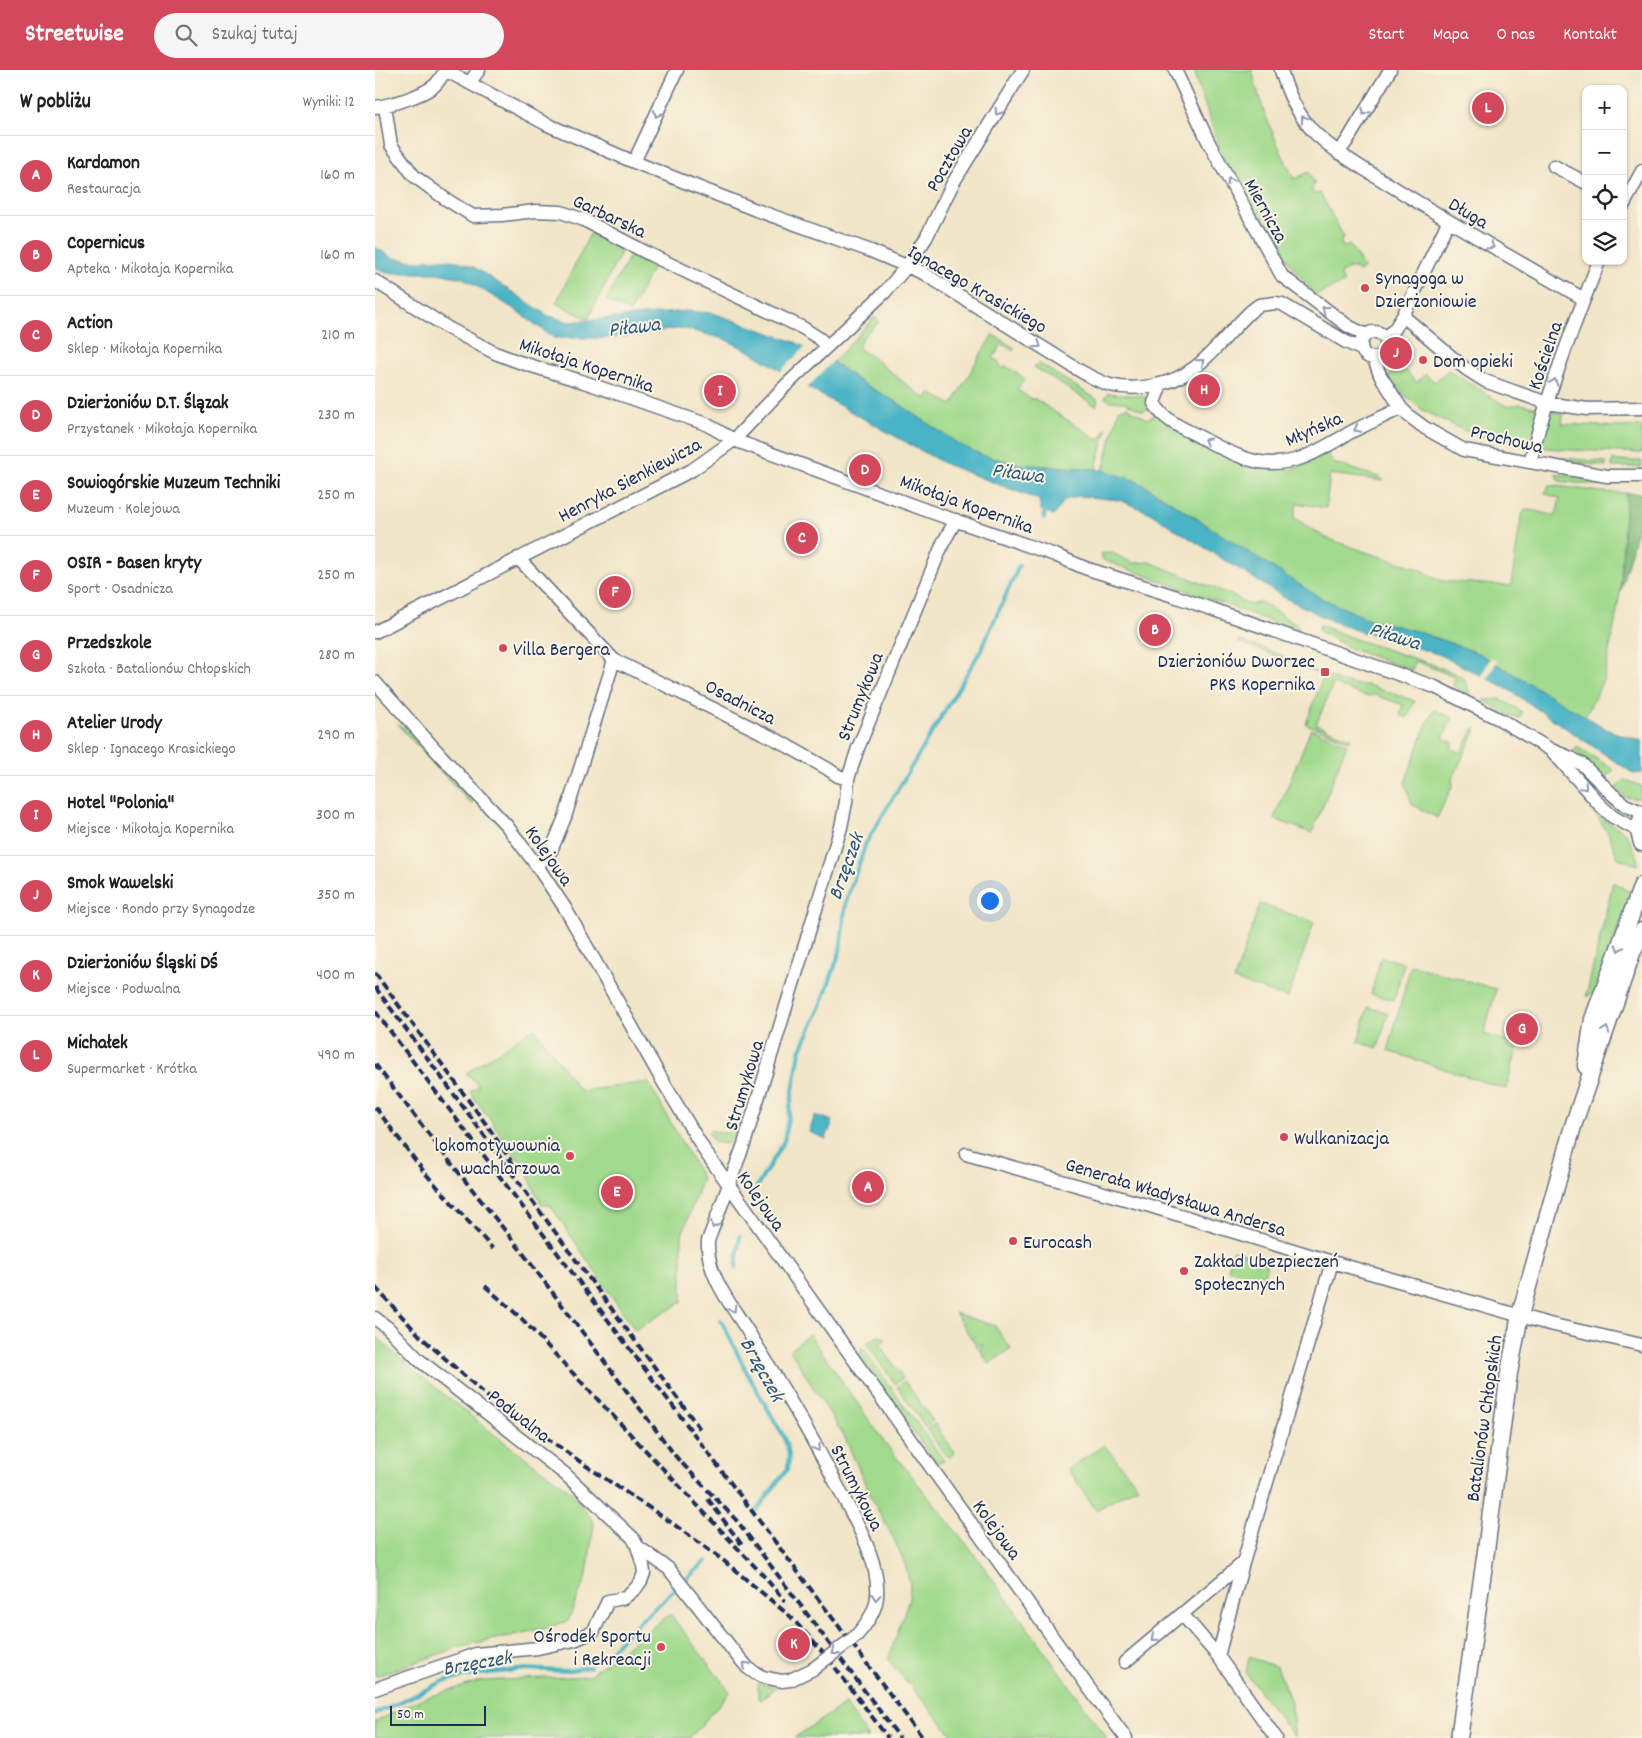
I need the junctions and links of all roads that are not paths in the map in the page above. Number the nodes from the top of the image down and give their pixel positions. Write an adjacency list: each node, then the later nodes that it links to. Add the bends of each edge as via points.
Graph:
1 (445, 70): 8 (street, Ignacego Krasickiego); 9 (street, via 425,92)
2 (479, 70): 8 (street)
3 (677, 70): 11 (street, one-way to 11)
4 (1023, 70): 18 (street, Pocztowa, one-way to 18, via 953,183 926,238)
5 (1175, 70): 22 (street, Miernicza, one-way to 5, via 1348,326 1282,276 1209,143)
6 (1281, 70): 10 (street, Długa, one-way to 6, via 1313,131 1299,112)
7 (1390, 70): 10 (street, one-way to 10)
8 (469, 83): 11 (street, Ignacego Krasickiego, via 547,124)
9 (380, 106): 24 (street, Garbarska, via 391,145 414,176 473,216 535,211 561,212 584,220 803,328 820,339)
10 (1339, 153): 16 (street, Długa)
11 (634, 162): 18 (street, Ignacego Krasickiego)
12 (1554, 166): 14 (street)
13 (1642, 171): 15 (street)
14 (1582, 181)
15 (1627, 198)
16 (1448, 222): 20 (street, Długa, one-way to 20); 21 (street)
17 (1597, 265): 20 (street, Kościelna)
18 (907, 266): 24 (street, Henryka Sienkiewicza, via 885,292); 27 (street, Ignacego Krasickiego, one-way to 27, via 1097,380 1121,387)
19 (375, 280): 31 (street, Mikołaja Kopernika, via 448,328 495,352 706,424)
20 (1584, 299): 28 (street, Kościelna, one-way to 20)
21 (1403, 316): 23 (street); 28 (street, via 1465,369 1485,381)
22 (1366, 334): 23 (street, via 1378,332); 25 (street)
23 (1385, 337): 26 (street, via 1387,350)
24 (825, 348): 31 (street, Henryka Sienkiewicza)
25 (1361, 349): 26 (street, via 1368,358); 27 (street, Ignacego Krasickiego, one-way to 25, via 1193,369 1251,311 1269,303 1282,304)
26 (1374, 359): 29 (street, Prochowa, via 1379,375)
27 (1161, 384): 29 (street, Młyńska, one-way to 27, via 1295,461 1259,462 1208,442 1163,416 1154,403)
28 (1547, 403): 30 (street, via 1587,409); 32 (street, Kościelna)
29 (1401, 408): 32 (street, Prochowa, via 1416,422 1465,450)
30 (1642, 408)
31 (734, 440): 34 (street, Mikołaja Kopernika); 35 (street, Henryka Sienkiewicza, via 692,470)
32 (1531, 462): 33 (street, Prochowa, via 1607,476)
33 (1642, 476)
34 (955, 520): 39 (street, Mikołaja Kopernika, via 1085,568 1435,687); 40 (street, Strumykowa, via 901,642)
35 (518, 558): 36 (street, Henryka Sienkiewicza); 37 (street, Osadnicza)
36 (375, 632)
37 (614, 660): 40 (street, Osadnicza, via 777,740); 43 (street, via 565,817 551,851)
38 (375, 682): 43 (street, Kolejowa, via 507,826)
39 (1551, 750): 41 (street, Mikołaja Kopernika, via 1583,765 1625,805); 42 (street, Mikołaja Kopernika, one-way to 42, via 1613,817)
40 (848, 779): 48 (street, Strumykowa, via 841,827 745,1144)
41 (1642, 812)
42 (1641, 831)
43 (537, 866): 48 (street, Kolejowa, via 565,908 662,1080)
44 (1642, 885): 46 (main road, Batalionów Chłopskich, one-way to 46, via 1593,1019)
45 (1642, 931): 46 (main road, Batalionów Chłopskich, one-way to 45)
46 (1579, 1110): 50 (main road, Batalionów Chłopskich)
47 (966, 1154): 49 (street, Generała Władysława Andersa, via 1158,1208)
48 (729, 1186): 56 (street, Strumykowa, one-way to 56, via 710,1234 707,1252 717,1281 800,1417 871,1554 877,1581 876,1605); 60 (street, Kolejowa)
49 (1332, 1262): 50 (street, Generała Władysława Andersa); 54 (street)
50 (1520, 1315): 52 (street, Generała Władysława Andersa); 62 (main road, Batalionów Chłopskich, via 1509,1373)
51 (375, 1318): 53 (street, Podwalna, via 419,1360 565,1474 633,1538)
52 (1642, 1345)
53 (637, 1546): 56 (street, Podwalna, one-way to 53, bridge, via 813,1669 790,1680 763,1677 748,1668 669,1569); 59 (street, Podwalna, via 644,1573 641,1581 624,1598 608,1601 593,1632 538,1648 476,1654)
54 (1243, 1563): 55 (street); 57 (street)
55 (1182, 1614): 57 (street); 58 (street, one-way to 58)
56 (857, 1636)
57 (1218, 1656): 61 (street)
58 (1125, 1662)
59 (375, 1689)
60 (1126, 1738)
61 (1276, 1738)
62 (1459, 1738)

